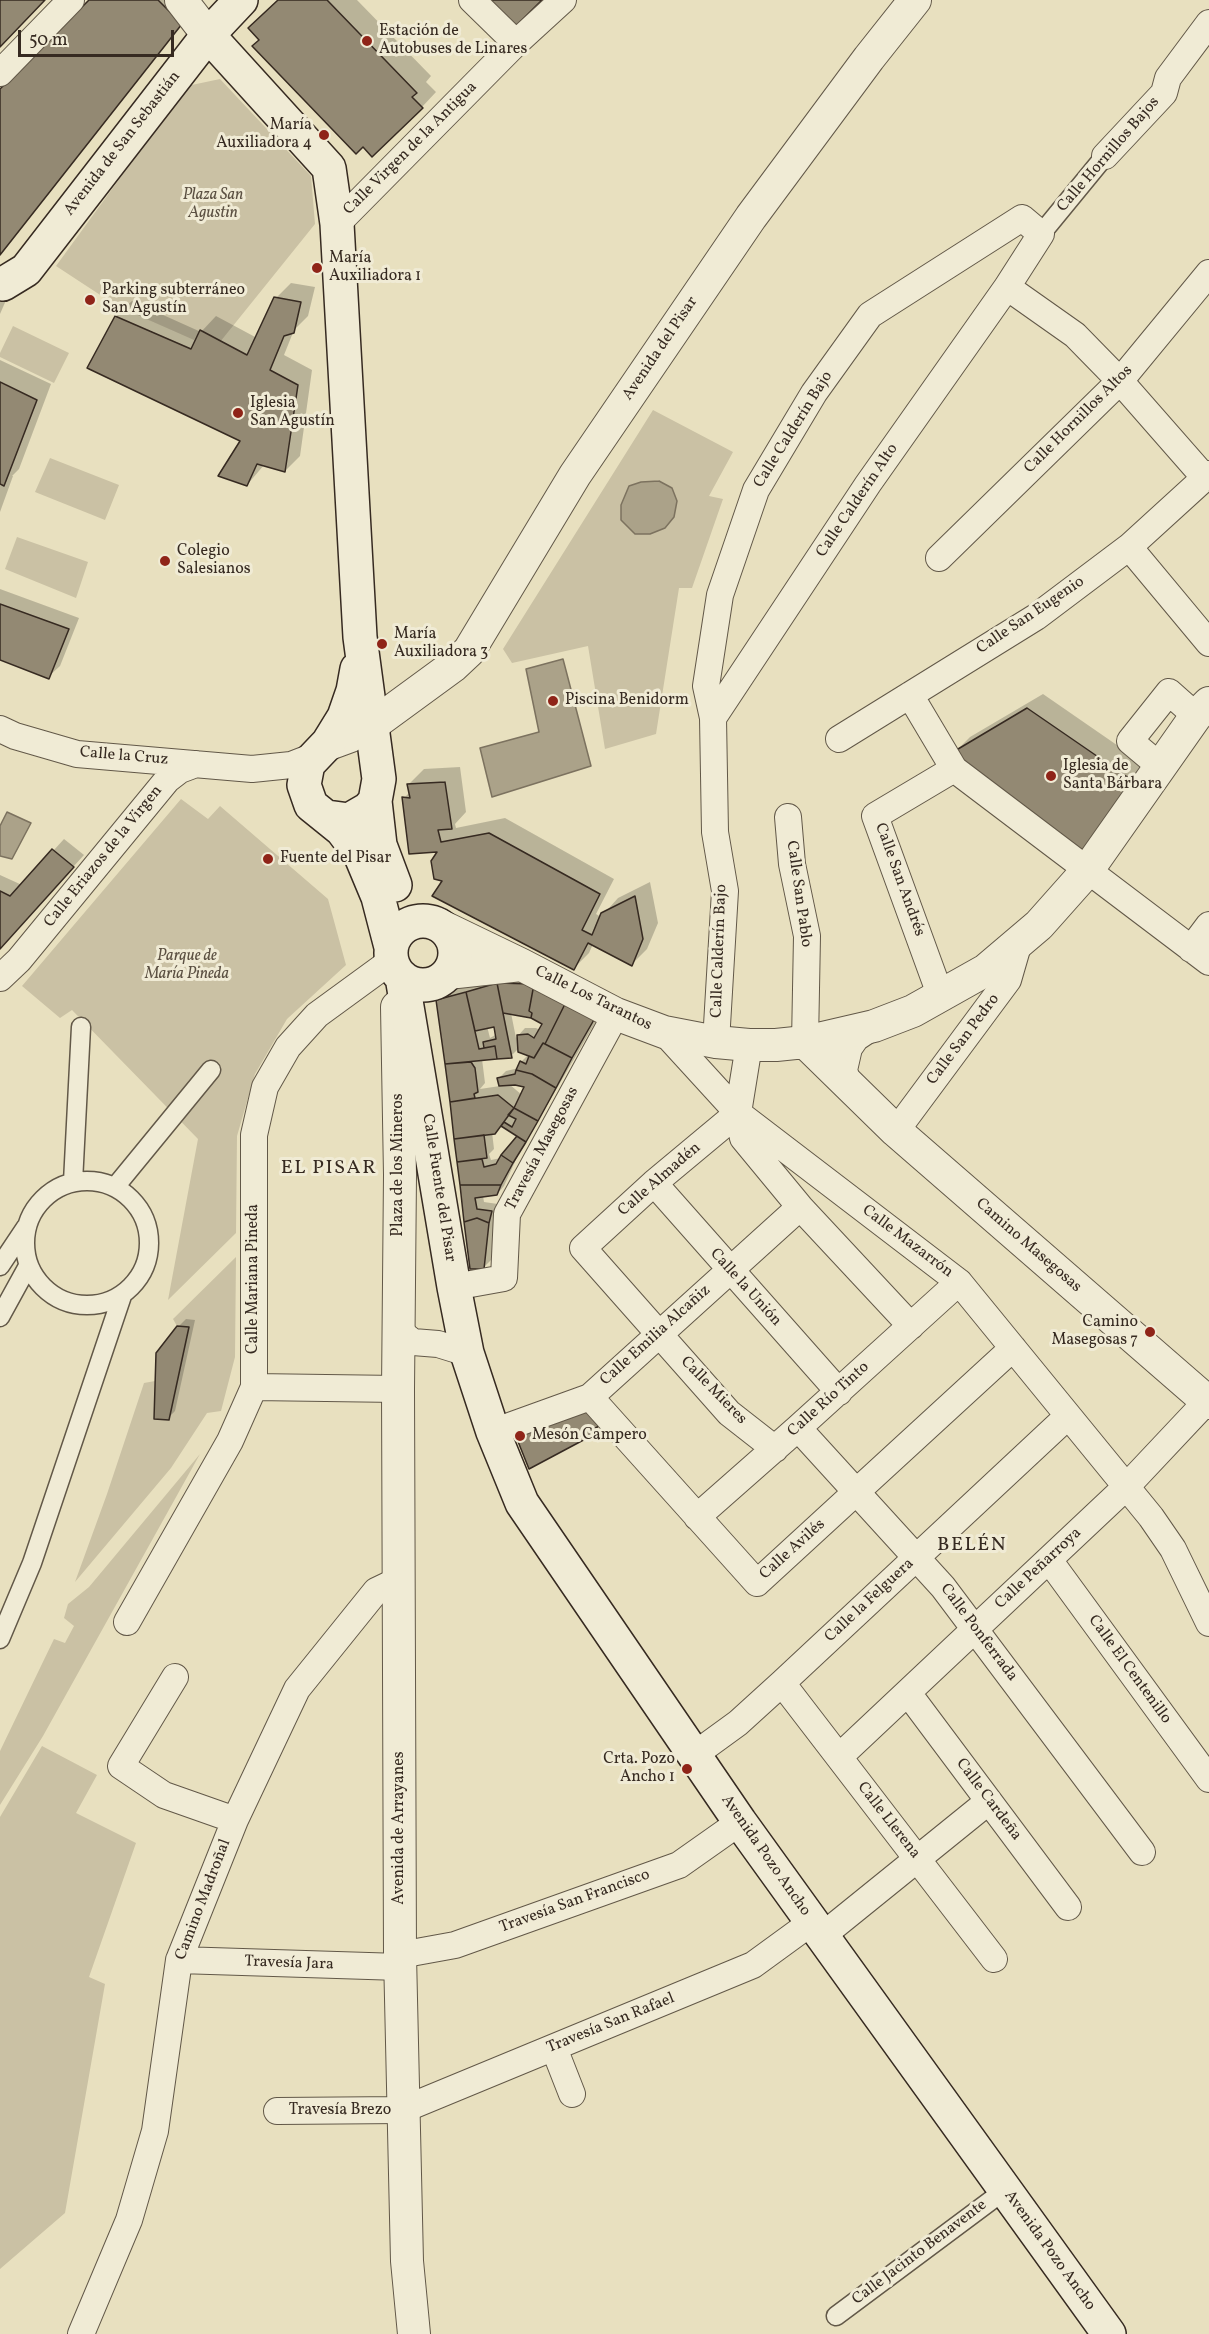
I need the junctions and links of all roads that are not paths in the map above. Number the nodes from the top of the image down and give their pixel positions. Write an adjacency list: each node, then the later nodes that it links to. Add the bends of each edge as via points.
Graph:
1 (71, 0): 10 (street)
2 (181, 0): 8 (street)
3 (241, 0): 8 (main road, Avenida de San Sebastián)
4 (472, 0): 9 (street)
5 (563, 0): 9 (street, Calle Virgen de la Antigua)
6 (915, 0): 23 (street, Avenida del Pisar, via 751,217 574,475 479,639 461,660)
7 (1209, 23): 11 (street, Calle Hornillos Bajos, via 1168,78 1164,93)
8 (208, 34): 12 (main road, via 329,168); 15 (main road, Avenida de San Sebastián, via 26,270)
9 (516, 43): 12 (street, Calle Virgen de la Antigua)
10 (0, 73)
11 (1104, 156): 13 (street, Calle Hornillos Bajos)
12 (337, 224): 21 (main road)
13 (1041, 234): 16 (street, Calle Hornillos Bajos); 27 (street, Calle Calderín Bajo, via 1022,218 870,315 814,393 756,490 720,595 706,686)
14 (1209, 273): 17 (street, Calle Hornillos Altos)
15 (2, 284)
16 (1007, 287): 17 (street, via 1075,335); 27 (street, Calle Calderín Alto, via 868,484)
17 (1120, 381): 18 (street); 20 (street, Calle Hornillos Altos)
18 (1204, 486): 19 (street, Calle San Eugenio)
19 (1129, 547): 22 (street); 25 (street, Calle San Eugenio, via 1036,617)
20 (939, 558)
21 (360, 637): 24 (main road); 31 (main road, via 351,700)
22 (1209, 643)
23 (422, 690): 24 (street, Avenida del Pisar, via 382,702); 28 (street, Avenida del Pisar); 34 (street, Avenida del Pisar, via 387,730)
24 (367, 692): 28 (main road)
25 (910, 695): 30 (street, Calle San Eugenio); 35 (street)
26 (1203, 710): 39 (street, Calle San Pedro)
27 (713, 718): 53 (street, Calle Calderín Bajo, via 715,831 724,891)
28 (371, 726): 31 (street, Avenida del Pisar); 34 (main road)
29 (0, 729): 32 (street, Calle la Cruz, via 77,754)
30 (839, 739)
31 (322, 751): 33 (street, Calle la Cruz, via 291,765); 34 (main road, via 345,745 357,748 368,755); 37 (main road, via 304,775)
32 (196, 764): 33 (street, Calle la Cruz); 44 (street, Calle Eriazos de la Virgen, via 167,780)
33 (252, 769): 37 (street, Calle la Cruz, via 277,778)
34 (377, 769): 36 (main road)
35 (954, 769): 39 (street); 48 (street, Calle San Andrés, via 875,816)
36 (375, 801): 37 (main road, via 354,818 338,820); 40 (main road, via 380,845 393,882 405,904)
37 (317, 807): 46 (main road, via 347,836 363,860)
38 (788, 818): 54 (street, Calle San Pablo, via 792,864 807,936)
39 (1088, 871): 42 (street, Calle San Pedro); 43 (street)
40 (432, 923): 45 (street, Calle Los Tarantos); 46 (main road, via 417,921 394,938); 46 (main road, via 448,933 454,946 454,961)
41 (1209, 925): 43 (street)
42 (1019, 942): 48 (street, Calle San Pedro, via 986,970); 59 (street, Calle San Pedro, via 1008,980)
43 (1200, 955)
44 (10, 963): 47 (street, Calle Eriazos de la Virgen)
45 (522, 965): 46 (street, Calle Los Tarantos); 49 (street, Calle Los Tarantos)
46 (409, 969): 71 (main road, Calle Fuente del Pisar, via 410,1023); 73 (street, Plaza de los Mineros); 79 (street, Calle Mariana Pineda, via 318,1016 288,1047 266,1086 254,1135)
47 (0, 978)
48 (941, 997): 50 (street, Calle San Pedro)
49 (616, 1014): 52 (street, Calle Los Tarantos); 71 (street, Travesía Masegosas, via 507,1214 504,1278)
50 (874, 1026): 54 (street, Calle San Pedro); 57 (street, via 849,1048 844,1070)
51 (81, 1027): 60 (street)
52 (664, 1032): 53 (street, Calle Los Tarantos); 58 (street, Calle Los Tarantos)
53 (716, 1042): 55 (street, Calle San Pedro)
54 (805, 1042): 55 (street, Calle San Pedro); 57 (street, Camino Masegosas)
55 (749, 1045): 58 (street)
56 (211, 1070): 62 (street)
57 (849, 1087): 59 (street, Camino Masegosas)
58 (738, 1113): 61 (street, Calle Almadén); 63 (street, via 743,1138); 69 (street, Calle Mazarrón)
59 (896, 1131): 83 (street, Camino Masegosas)
60 (73, 1182): 62 (street, via 94,1181); 64 (street, via 45,1198)
61 (654, 1183): 65 (street, Calle Almadén); 68 (street, Calle la Unión)
62 (115, 1187): 70 (street, via 131,1198 149,1230 146,1267)
63 (800, 1207): 68 (street, Calle Emilia Alcañiz); 74 (street)
64 (27, 1226): 66 (street); 67 (street, via 24,1246)
65 (584, 1248): 75 (street, Calle Mieres)
66 (0, 1266)
67 (28, 1266): 70 (street, via 51,1295 68,1303 105,1304); 72 (street)
68 (729, 1270): 75 (street, Calle Emilia Alcañiz); 81 (street, Calle la Unión)
69 (959, 1282): 74 (street, Calle Río Tinto); 77 (street, Calle Mazarrón)
70 (122, 1296): 97 (street, via 32,1563)
71 (456, 1297): 76 (street, via 442,1334); 78 (main road, Calle Fuente del Pisar)
72 (0, 1317)
73 (398, 1322): 76 (street, via 408,1339); 80 (street, Avenida de Arrayanes)
74 (911, 1326): 81 (street, Calle Río Tinto)
75 (659, 1333): 82 (street, Calle Emilia Alcañiz); 87 (street, Calle Mieres, via 729,1413)
76 (424, 1342): 78 (street)
77 (1013, 1348): 84 (street, Calle Mazarrón); 89 (street, Calle Avilés)
78 (467, 1353): 86 (main road, Avenida Pozo Ancho)
79 (254, 1387): 80 (street); 94 (street, Calle Mariana Pineda, via 230,1441)
80 (398, 1389): 93 (street, Avenida de Arrayanes)
81 (839, 1392): 85 (street, Calle Río Tinto)
82 (590, 1397): 86 (street, Calle Emilia Alcañiz); 90 (street, Calle Avilés)
83 (1208, 1402): 88 (street, Calle Peñarroya)
84 (1068, 1416): 88 (street, Calle Mazarrón); 91 (street, Calle la Felguera)
85 (798, 1428): 87 (street, Calle Río Tinto); 89 (street, Calle Ponferrada)
86 (493, 1432): 101 (main road, Avenida Pozo Ancho, via 522,1503)
87 (775, 1449): 90 (street, Calle Río Tinto)
88 (1127, 1486): 92 (street, Calle Peñarroya); 95 (street, Calle Mazarrón, via 1173,1549)
89 (857, 1492): 90 (street, Calle Avilés, via 757,1583); 91 (street, Calle Ponferrada)
90 (697, 1517)
91 (916, 1557): 96 (street, Calle Ponferrada); 99 (street, Calle la Felguera)
92 (1049, 1560): 96 (street, Calle Peñarroya); 103 (street, Calle El Centenillo)
93 (399, 1580): 105 (street, Camino Madroñal, via 376,1592 297,1689); 113 (street, Avenida de Arrayanes)
94 (127, 1622)
95 (1209, 1623)
96 (975, 1629): 100 (street, Calle Peñarroya); 107 (street, Calle Ponferrada)
97 (0, 1639)
98 (175, 1677): 105 (street, via 121,1766 164,1795)
99 (782, 1683): 101 (street, Calle la Felguera, via 738,1723); 102 (street, Calle Llerena)
100 (908, 1693): 102 (street, Calle Peñarroya); 104 (street, Calle Cardeña)
101 (694, 1755): 106 (main road, Avenida Pozo Ancho)
102 (839, 1757): 108 (street, Calle Llerena)
103 (1209, 1779)
104 (989, 1801): 108 (street, Travesía San Rafael); 109 (street, Calle Cardeña)
105 (235, 1820): 112 (street, Camino Madroñal)
106 (740, 1822): 110 (main road, Avenida Pozo Ancho); 113 (street, Travesía San Francisco, via 679,1865)
107 (1142, 1852)
108 (917, 1858): 110 (street, Travesía San Rafael); 111 (street, Calle Llerena)
109 (1068, 1906)
110 (817, 1929): 114 (street, Travesía San Rafael, via 753,1965); 118 (main road, Avenida Pozo Ancho)
111 (994, 1959)
112 (179, 1960): 113 (street, Travesía Jara); 120 (street, Camino Madroñal, via 155,2131 129,2220)
113 (400, 1961): 116 (street, Avenida de Arrayanes)
114 (554, 2048): 115 (street); 116 (street, Travesía San Rafael)
115 (572, 2094)
116 (402, 2110): 117 (street, Travesía Brezo); 121 (street, Avenida de Arrayanes, via 407,2260)
117 (277, 2111)
118 (1005, 2190): 119 (street, Calle Jacinto Benavente); 122 (main road, Avenida Pozo Ancho)
119 (836, 2316)
120 (81, 2334)
121 (414, 2334)
122 (1109, 2334)

